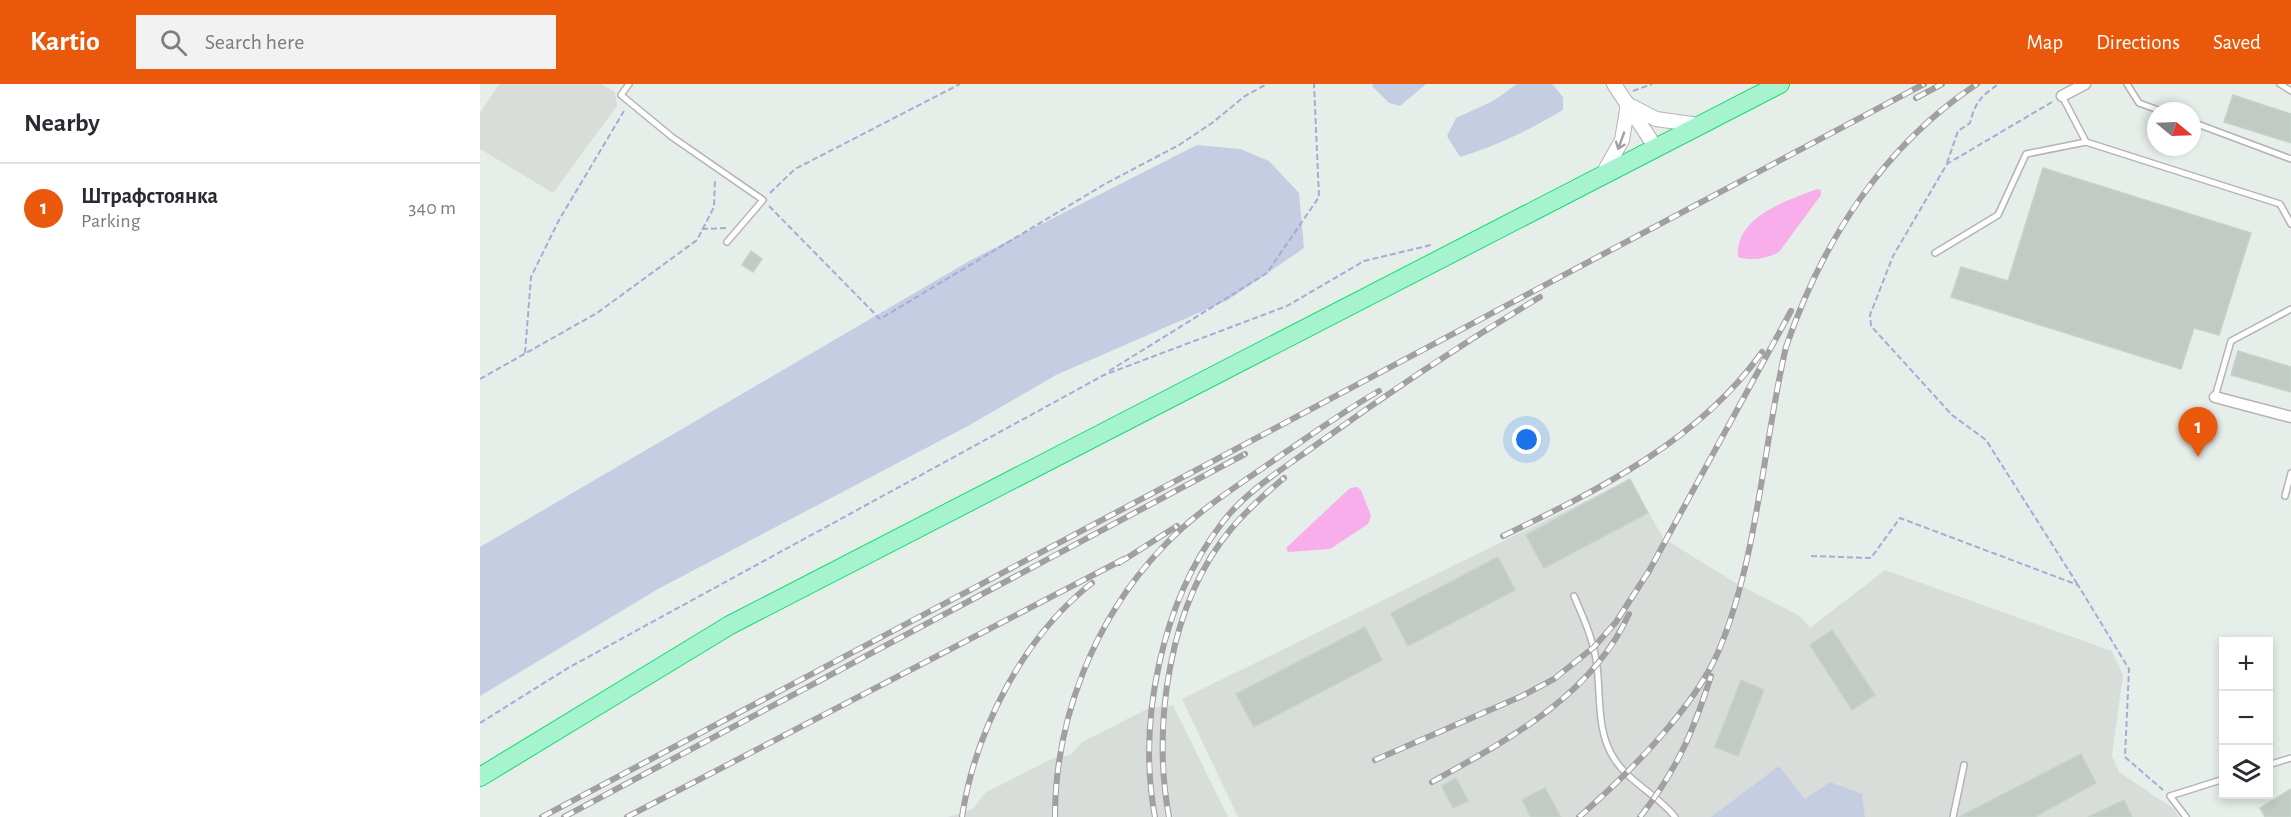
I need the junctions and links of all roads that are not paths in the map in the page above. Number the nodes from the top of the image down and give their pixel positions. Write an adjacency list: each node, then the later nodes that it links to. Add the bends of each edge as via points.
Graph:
1 (629, 84): 17 (lane, via 621,96 629,103 763,200)
2 (1780, 84): 10 (highway)
3 (2085, 84): 8 (street)
4 (2127, 84): 9 (lane, via 2139,103)
5 (2280, 84): 6 (lane)
6 (2291, 91)
7 (1622, 94): 10 (street, via 1656,119); 13 (street); 15 (street, one-way to 15, via 1622,140)
8 (2062, 96): 12 (lane)
9 (2147, 106)
10 (1699, 125): 13 (highway)
11 (2201, 125): 14 (lane)
12 (2086, 142): 16 (lane, via 2280,204); 18 (lane, via 2026,154 1998,215)
13 (1656, 148): 15 (highway)
14 (2291, 159)
15 (1602, 175): 28 (highway, via 730,625)
16 (2291, 224)
17 (727, 242)
18 (1935, 253)
19 (2291, 309): 20 (lane, via 2230,341)
20 (2215, 397): 21 (street)
21 (2291, 417)
22 (2291, 473): 23 (lane)
23 (2285, 496)
24 (1574, 596): 30 (lane, via 1593,647 1606,743 1626,772)
25 (2291, 758): 26 (lane)
26 (2273, 763)
27 (1964, 765): 31 (lane)
28 (480, 777)
29 (2219, 780): 32 (lane, via 2170,796)
30 (1675, 817)
31 (1953, 817)
32 (2186, 817)

